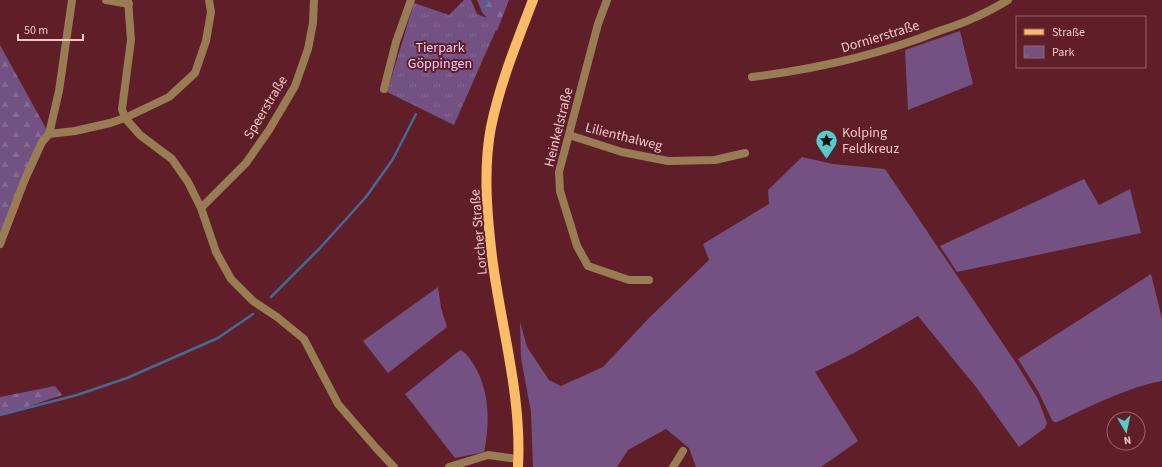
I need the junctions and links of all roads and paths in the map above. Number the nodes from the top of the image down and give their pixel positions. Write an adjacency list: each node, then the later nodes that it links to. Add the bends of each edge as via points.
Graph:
1 (72, 0): 13 (street, via 59,91)
2 (106, 0): 9 (street)
3 (209, 0): 12 (street, via 211,12 206,42 195,73 169,97)
4 (314, 0): 16 (street, Speerstraße, via 308,49 295,86 246,163)
5 (411, 0): 11 (street, via 396,42)
6 (533, 0): 20 (main road, Lorcher Straße, via 505,73 491,128 487,160 487,208 492,258 517,410)
7 (607, 0): 14 (street, Heinkelstraße, via 598,24)
8 (1008, 0): 10 (street, Dornierstraße, via 974,18 917,40 845,61)
9 (129, 2): 12 (street, via 131,40 122,109)
10 (752, 77)
11 (384, 89)
12 (125, 118): 13 (street, via 74,132); 16 (street, via 140,135 172,159 188,182)
13 (48, 134): 17 (street, via 24,179)
14 (569, 135): 15 (street, Lilienthalweg, via 622,152 668,161 715,160); 18 (street, Heinkelstraße, via 559,172 560,191 577,246 588,266 629,280)
15 (745, 153)
16 (201, 208): 21 (street, via 216,252 231,279 253,301 304,338 338,404)
17 (0, 244)
18 (650, 280)
19 (683, 451): 23 (street)
20 (518, 463): 22 (street, via 488,455)
21 (394, 467)
22 (449, 467)
23 (674, 467)

